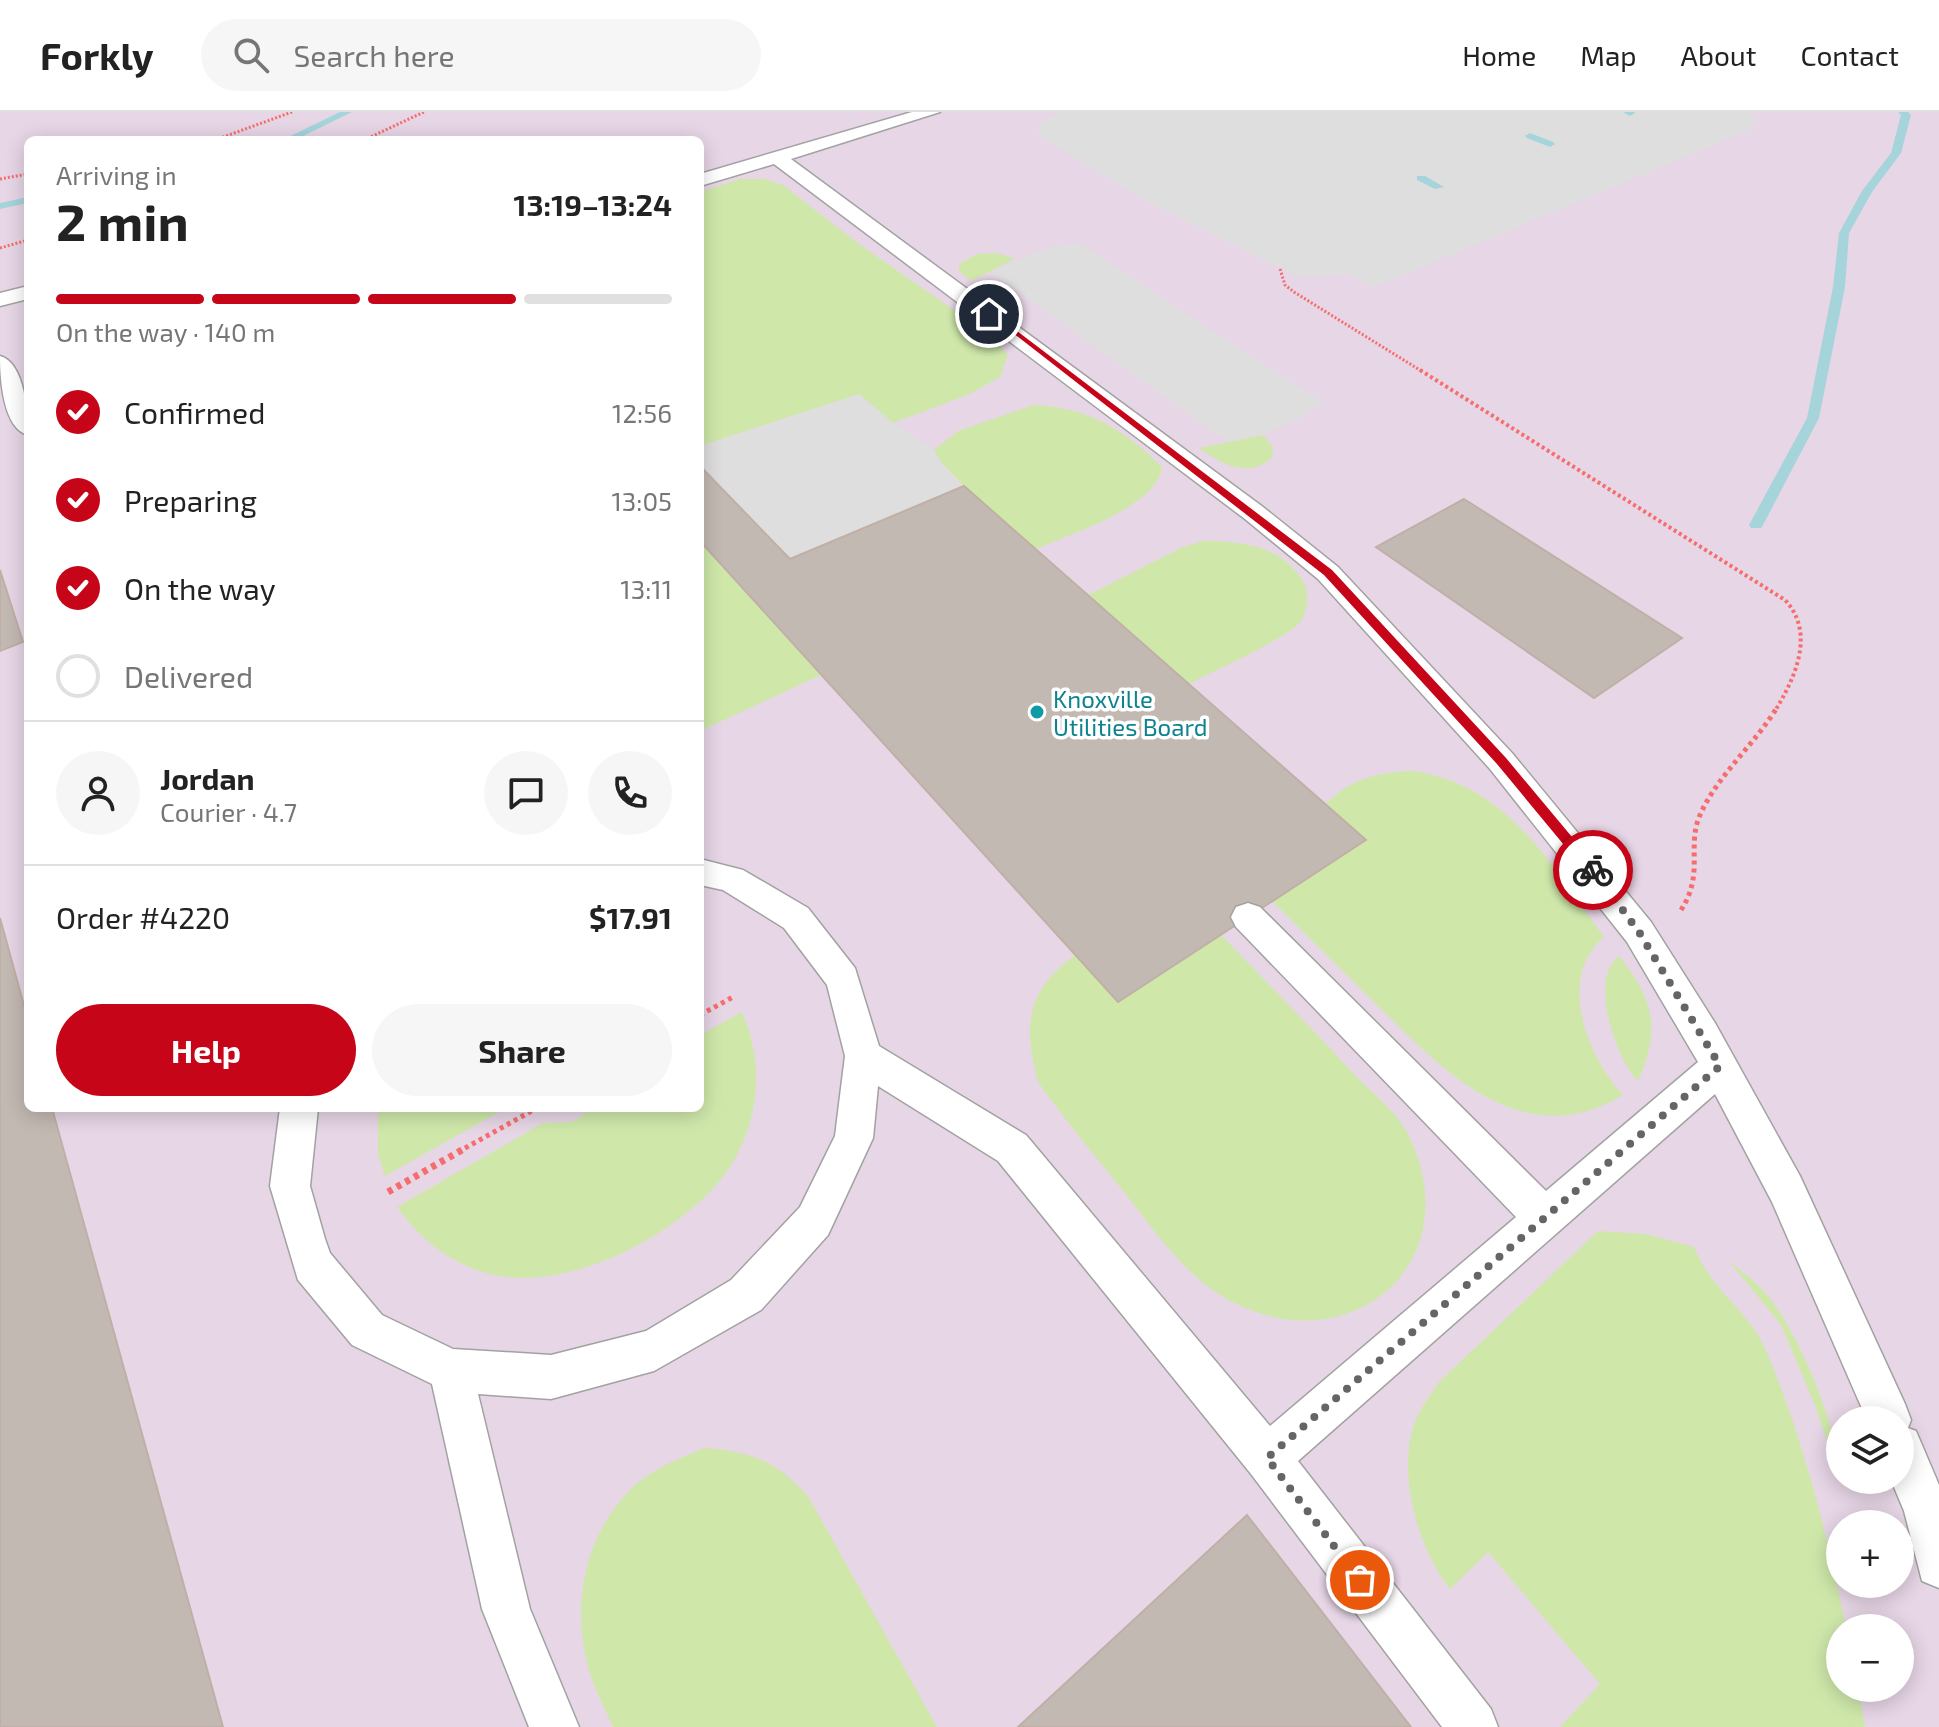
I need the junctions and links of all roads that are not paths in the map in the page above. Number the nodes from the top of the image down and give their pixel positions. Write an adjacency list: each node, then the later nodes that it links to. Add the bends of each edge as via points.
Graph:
1 (931, 112): 2 (lane)
2 (775, 156): 3 (lane); 11 (lane, via 1328,573 1501,761 1595,873 1639,932)
3 (704, 179)
4 (24, 293): 5 (lane)
5 (0, 300)
6 (0, 363): 7 (lane)
7 (24, 419)
8 (704, 873): 10 (lane, via 731,879 796,918 843,979)
9 (1248, 917): 13 (lane)
10 (863, 1056): 14 (lane, via 854,1138 814,1221 746,1295 654,1350 551,1377); 16 (lane, via 1012,1148)
11 (1720, 1066): 13 (lane); 15 (lane, via 1786,1189)
12 (299, 1112): 14 (lane, via 290,1186 313,1265 367,1330)
13 (1544, 1217): 16 (lane)
14 (451, 1370): 19 (lane, via 506,1609)
15 (1883, 1406)
16 (1267, 1458): 20 (lane)
17 (1914, 1480): 18 (lane)
18 (1939, 1564)
19 (554, 1727)
20 (1473, 1727)

